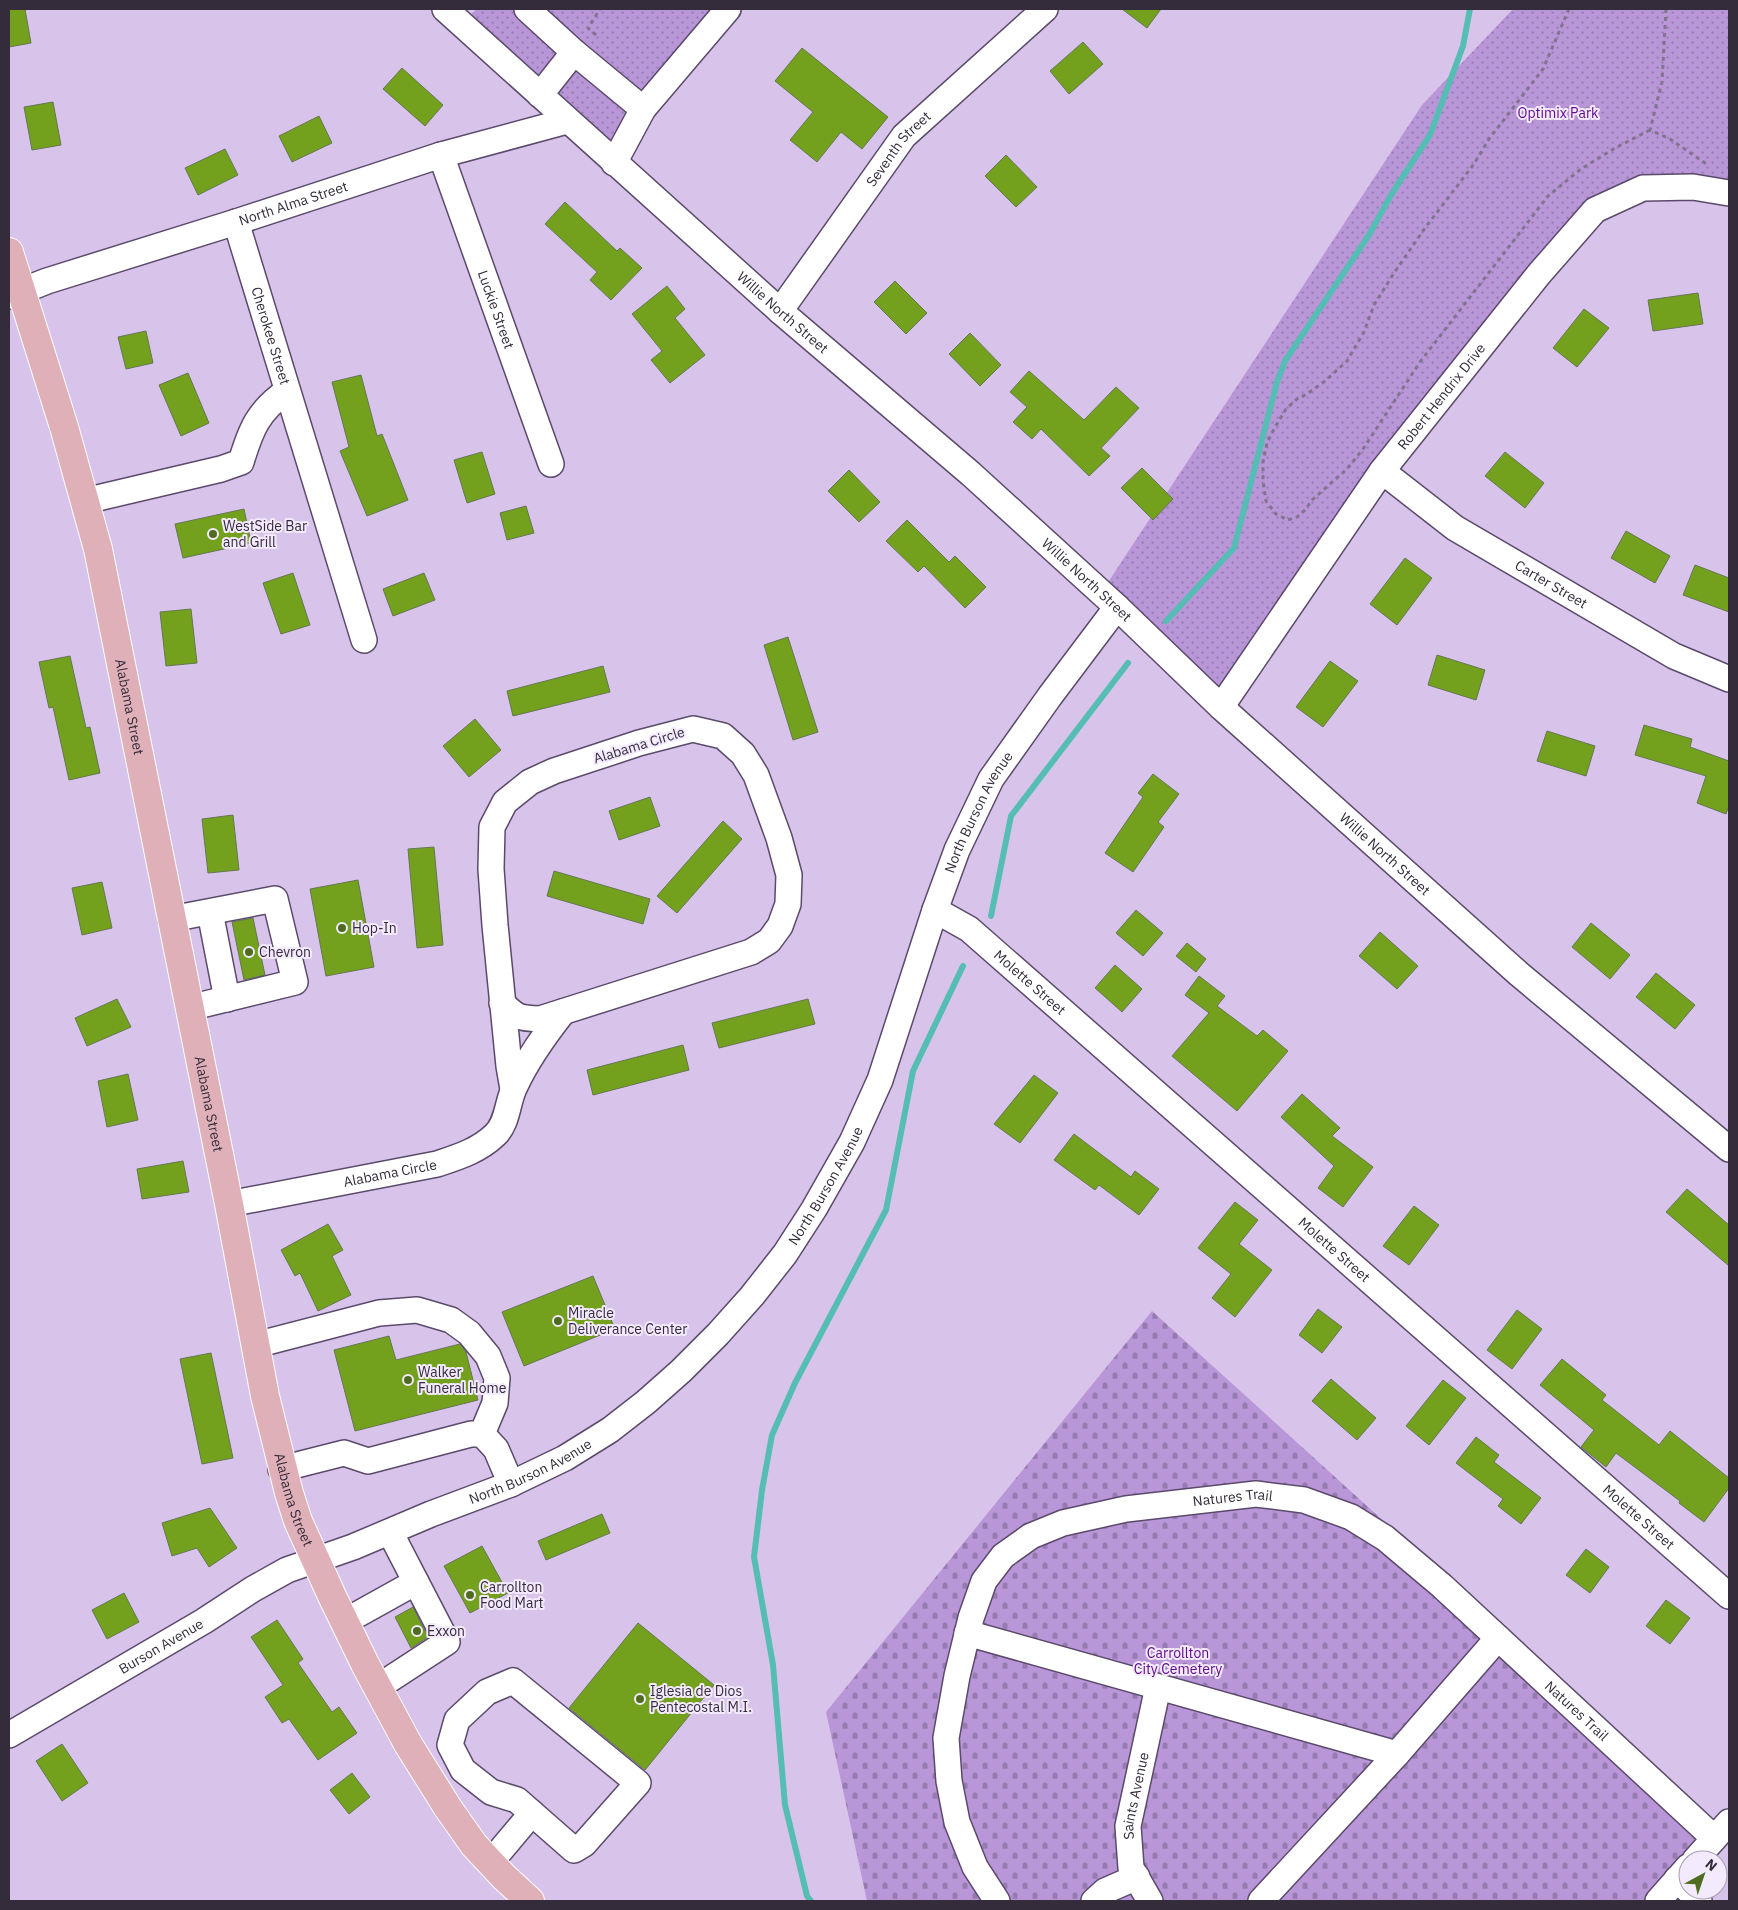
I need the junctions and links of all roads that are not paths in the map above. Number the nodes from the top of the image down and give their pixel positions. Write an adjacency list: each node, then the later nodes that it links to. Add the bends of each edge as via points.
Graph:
1 (445, 9): 6 (street, Willie North Street)
2 (527, 9): 5 (street)
3 (728, 9): 7 (street)
4 (1044, 9): 15 (street, Seventh Street, via 904,136)
5 (574, 52): 6 (street); 7 (street)
6 (540, 96): 8 (street, Willie North Street)
7 (643, 108): 10 (street)
8 (567, 121): 9 (street, North Alma Street); 10 (street, Willie North Street)
9 (441, 155): 12 (street, North Alma Street); 17 (street, Luckie Street)
10 (614, 163): 15 (street, Willie North Street)
11 (1729, 193): 18 (street, Robert Hendrix Drive, via 1693,188 1644,188 1595,210 1533,282)
12 (236, 222): 14 (street, North Alma Street); 16 (street, Cherokee Street)
13 (9, 252): 14 (main road, Alabama Street)
14 (15, 294): 19 (main road, Alabama Street, via 64,426)
15 (780, 311): 20 (street, Willie North Street, via 971,474)
16 (287, 391): 19 (street, via 272,401 254,424 241,462); 21 (street, Cherokee Street)
17 (551, 464)
18 (1382, 471): 22 (street, Carter Street, via 1456,528 1674,656); 23 (street, Robert Hendrix Drive)
19 (85, 501): 26 (main road, Alabama Street, via 100,559)
20 (1117, 607): 23 (street, Willie North Street); 24 (street, North Burson Avenue, via 991,779 957,850)
21 (364, 640)
22 (1729, 679)
23 (1221, 707): 32 (street, Willie North Street, via 1519,974)
24 (935, 910): 37 (street, North Burson Avenue, via 880,1080 852,1142 785,1254 718,1334 646,1402 566,1458); 41 (street, Molette Street, via 969,929)
25 (210, 912): 26 (street); 27 (street); 27 (street, via 275,899 295,982)
26 (172, 919): 29 (main road, Alabama Street)
27 (228, 999): 29 (street)
28 (502, 1003): 30 (street, Alabama Circle, via 514,1016 526,1018 540,1019); 30 (street, Alabama Circle, via 494,916 492,827 505,802 530,782 554,771 639,743 693,729 724,736 743,754 756,775 790,875 788,904 780,926 769,941 751,952); 31 (street, Alabama Circle)
29 (189, 1008): 33 (main road, Alabama Street)
30 (563, 1012): 31 (street, Alabama Circle, via 533,1052)
31 (513, 1089): 33 (street, Alabama Circle, via 505,1120 496,1135 467,1155 437,1164)
32 (1729, 1150)
33 (228, 1204): 34 (main road, Alabama Street)
34 (256, 1345): 35 (street, via 379,1313 417,1310 451,1320 469,1333 488,1356 497,1378 495,1403); 36 (main road, Alabama Street)
35 (482, 1434): 36 (street, via 471,1434 368,1461 344,1453); 37 (street, via 496,1449)
36 (281, 1468): 39 (main road, Alabama Street, via 298,1521)
37 (511, 1484): 38 (street, North Burson Avenue)
38 (390, 1532): 39 (street, North Burson Avenue); 40 (street)
39 (315, 1559): 42 (main road, Alabama Street); 47 (street, Burson Avenue, via 253,1589)
40 (416, 1582): 42 (street); 45 (street, via 447,1642)
41 (1729, 1596)
42 (344, 1622): 45 (main road, Alabama Street)
43 (967, 1633): 44 (street, Natures Trail, via 984,1581 1003,1556 1031,1536 1063,1523 1126,1509 1256,1494 1304,1500 1351,1517 1385,1538); 46 (street); 56 (street, Natures Trail, via 946,1738 949,1781 957,1822 975,1867)
44 (1498, 1638): 48 (street); 50 (street, Natures Trail)
45 (378, 1687): 52 (main road, Alabama Street, via 408,1744 448,1808)
46 (1158, 1687): 48 (street); 53 (street, Saints Avenue, via 1128,1826 1131,1868)
47 (9, 1735)
48 (1397, 1754): 59 (street)
49 (532, 1814): 49 (street, via 574,1850 584,1844 638,1783 513,1680 487,1692 457,1720 450,1745 463,1770 491,1792 517,1800); 52 (street)
50 (1722, 1830): 51 (street)
51 (1704, 1850)
52 (490, 1863): 55 (main road, Alabama Street)
53 (1137, 1878): 57 (street, via 1105,1891); 58 (street, Saints Avenue)
54 (1678, 1879): 60 (street)
55 (530, 1901)
56 (997, 1901)
57 (1094, 1901)
58 (1150, 1901)
59 (1261, 1901)
60 (1658, 1901)

